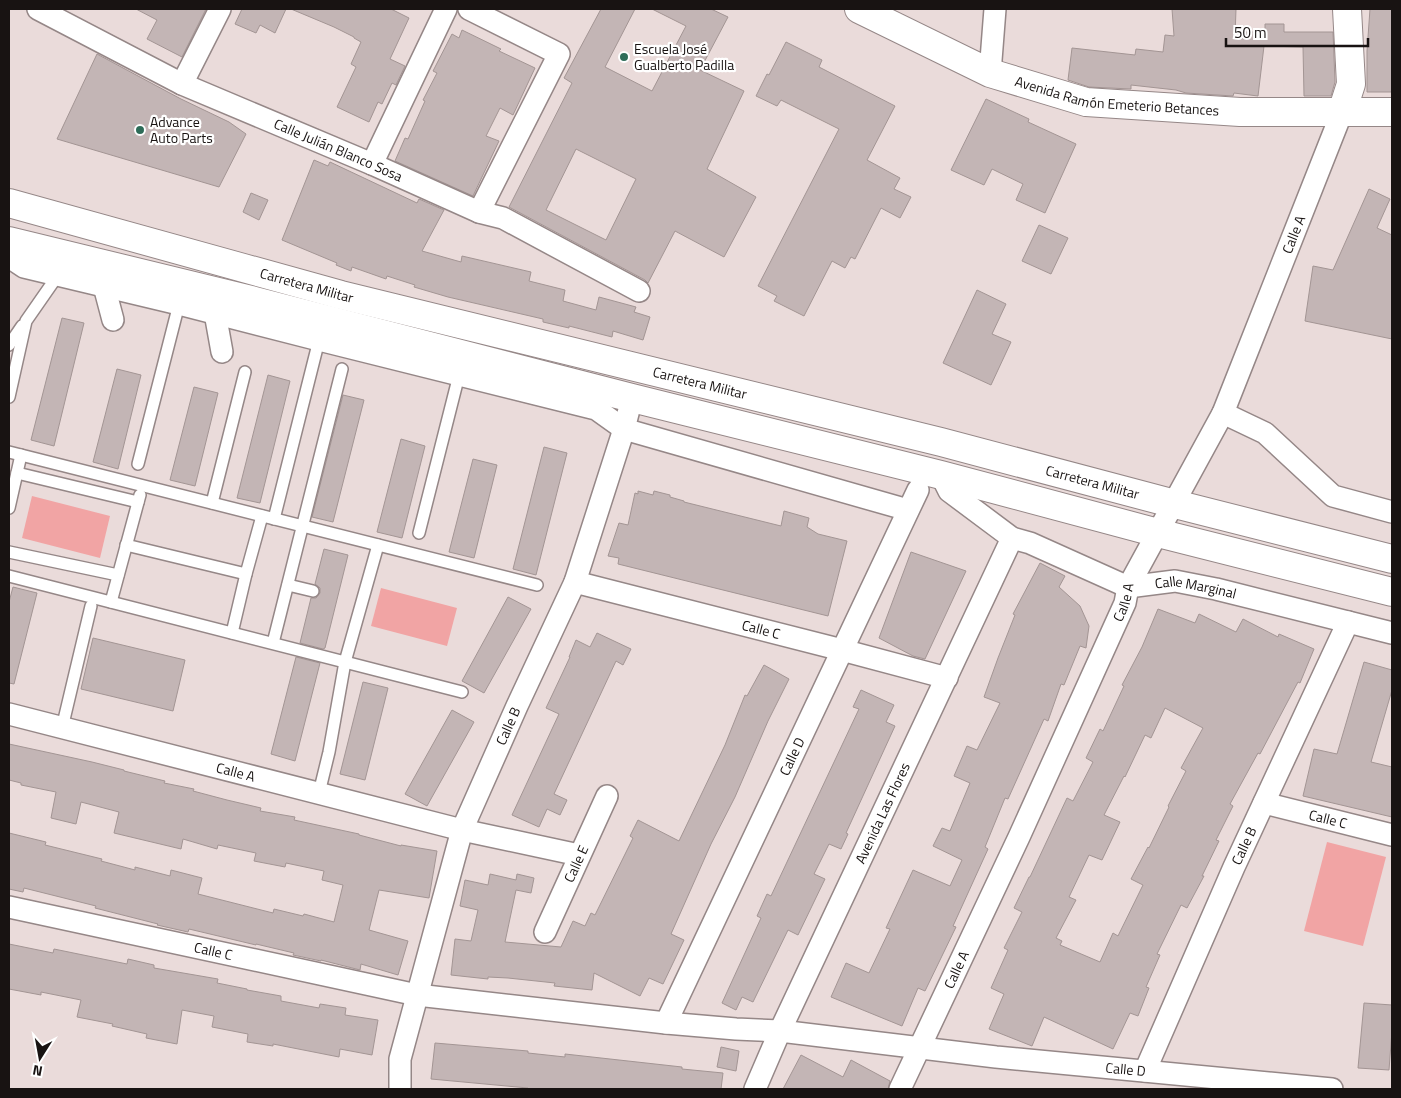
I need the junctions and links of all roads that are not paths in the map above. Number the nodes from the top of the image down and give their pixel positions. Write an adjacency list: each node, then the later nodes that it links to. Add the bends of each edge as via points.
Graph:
1 (38, 9): 9 (street, Calle Julián Blanco Sosa)
2 (220, 9): 9 (street)
3 (446, 9): 12 (street)
4 (469, 9): 14 (street, via 559,54)
5 (859, 9): 8 (main road, Avenida Ramón Emeterio Betances)
6 (995, 9): 8 (street)
7 (1347, 9): 10 (main road, via 1352,84)
8 (990, 73): 10 (main road, Avenida Ramón Emeterio Betances, via 1086,102 1240,112)
9 (182, 84): 12 (street, Calle Julián Blanco Sosa)
10 (1342, 112): 11 (main road, Avenida Ramón Emeterio Betances); 32 (street, Calle A)
11 (1392, 112)
12 (372, 164): 14 (street, Calle Julián Blanco Sosa)
13 (9, 202): 43 (main road, Carretera Militar, via 340,295 941,442)
14 (479, 212): 19 (street, Calle Julián Blanco Sosa, via 503,218)
15 (9, 241): 31 (main road, Carretera Militar)
16 (9, 257): 17 (street, via 24,267)
17 (58, 275): 18 (street); 23 (lane)
18 (104, 286): 20 (street); 22 (street)
19 (639, 291)
20 (179, 304): 21 (street); 36 (lane)
21 (215, 313): 24 (street); 26 (street)
22 (113, 320)
23 (26, 321): 25 (lane); 30 (lane)
24 (319, 340): 29 (street); 48 (lane)
25 (9, 345)
26 (222, 352)
27 (342, 369): 49 (lane)
28 (245, 372): 42 (lane)
29 (459, 375): 33 (street, via 596,409); 50 (lane)
30 (9, 398)
31 (632, 398): 33 (street, Calle B); 38 (main road, Carretera Militar)
32 (1223, 413): 43 (street, Calle A); 46 (street, via 1265,433 1333,496)
33 (624, 429): 45 (street); 60 (street, Calle B)
34 (9, 452): 35 (lane)
35 (21, 455): 37 (lane); 39 (lane)
36 (138, 464)
37 (17, 474): 41 (lane); 44 (lane)
38 (941, 475): 51 (main road, Carretera Militar); 52 (street, via 949,491)
39 (142, 486): 41 (lane); 42 (lane)
40 (918, 490): 45 (street, Calle D)
41 (138, 502): 53 (lane)
42 (212, 503): 47 (lane)
43 (1174, 504): 51 (street, Calle A); 56 (main road, Carretera Militar)
44 (9, 508)
45 (908, 510): 72 (street, Calle D)
46 (1392, 512)
47 (262, 516): 48 (lane); 57 (lane)
48 (274, 519): 49 (lane)
49 (303, 526): 54 (lane); 61 (lane)
50 (419, 533)
51 (1158, 533): 63 (street, Calle A); 65 (main road, Carretera Militar)
52 (1012, 538): 63 (street); 74 (street, Avenida Las Flores)
53 (126, 545): 57 (lane); 58 (lane)
54 (378, 545): 62 (lane); 73 (lane)
55 (9, 552): 58 (lane)
56 (1392, 559)
57 (246, 574): 69 (lane)
58 (118, 575): 66 (lane)
59 (9, 576): 66 (lane)
60 (575, 582): 72 (street, Calle C); 81 (street, Calle B)
61 (288, 585): 64 (lane); 71 (lane)
62 (536, 585)
63 (1128, 587): 68 (street, Calle Marginal, via 1175,581); 89 (street, Calle A, via 1125,603 1019,837)
64 (313, 591)
65 (1392, 592)
66 (111, 602): 69 (lane)
67 (91, 606): 77 (lane)
68 (1348, 622): 70 (street, Calle Marginal); 80 (street, Calle B)
69 (232, 632): 71 (lane)
70 (1392, 633)
71 (273, 643): 73 (lane)
72 (842, 650): 74 (street, Calle C); 87 (street, Calle D)
73 (345, 662): 75 (lane); 78 (lane)
74 (946, 678): 88 (street, Avenida Las Flores)
75 (462, 692)
76 (9, 714): 77 (street, Calle A)
77 (62, 728): 78 (street, Calle A)
78 (319, 793): 81 (street, Calle A)
79 (607, 796): 83 (street, Calle E)
80 (1264, 804): 82 (street, Calle C); 90 (street, Calle B)
81 (462, 830): 83 (street, Calle A); 86 (street, Calle B)
82 (1392, 835)
83 (579, 855): 85 (street, Calle E)
84 (9, 907): 86 (street, Calle C)
85 (545, 932)
86 (417, 995): 87 (street, Calle C); 91 (street, Calle B, via 400,1059)
87 (666, 1023): 88 (street, Calle D)
88 (780, 1031): 89 (street, Calle D); 92 (street, Avenida Las Flores)
89 (918, 1048): 90 (street, Calle D); 93 (street, Calle A)
90 (1145, 1071): 94 (street, Calle D)
91 (400, 1089)
92 (755, 1089)
93 (900, 1089)
94 (1332, 1089)

